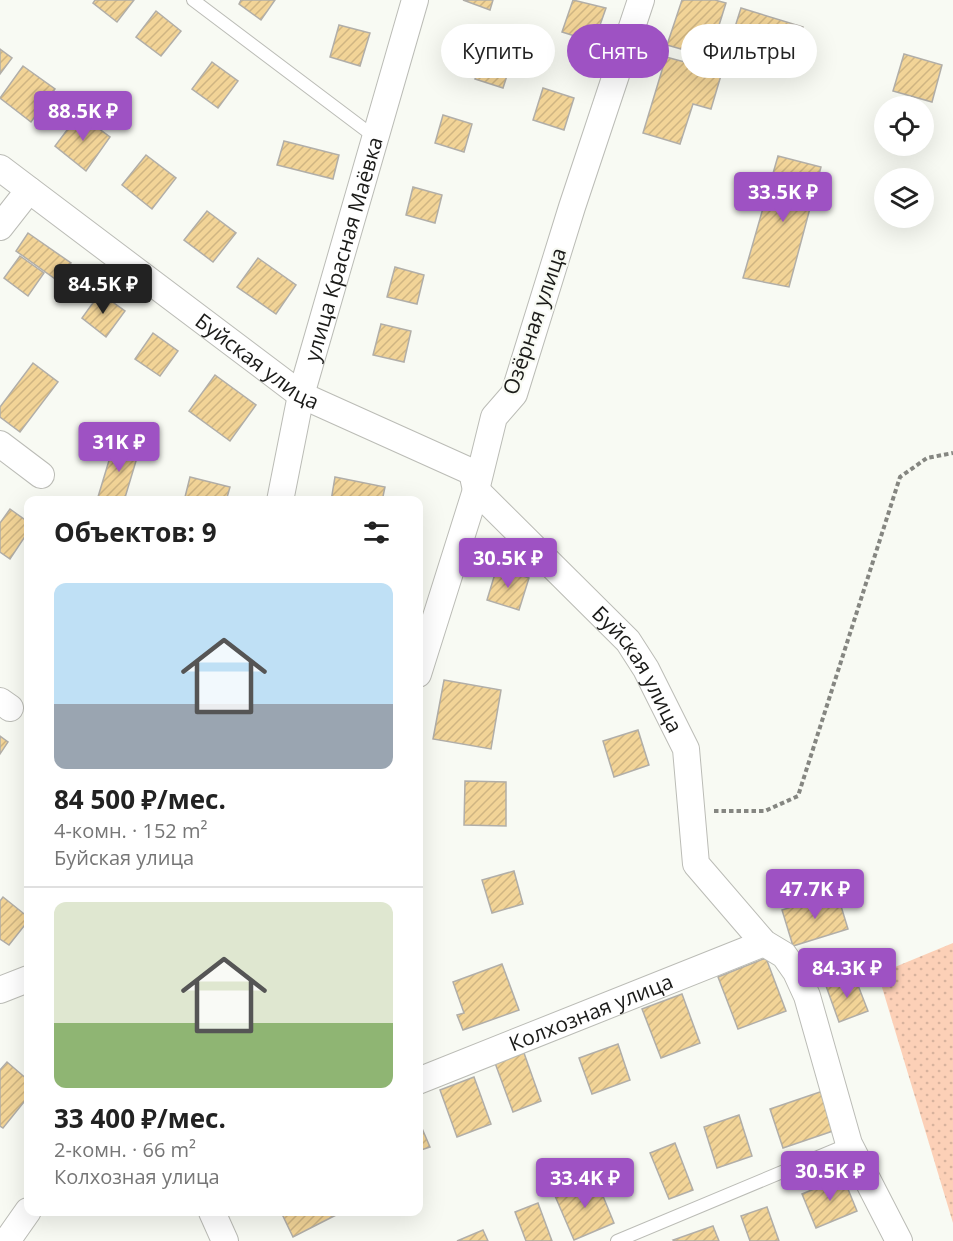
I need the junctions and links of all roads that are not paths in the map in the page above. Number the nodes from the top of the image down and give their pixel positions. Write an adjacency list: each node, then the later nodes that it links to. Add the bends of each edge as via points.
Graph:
1 (193, 0): 4 (lane)
2 (415, 0): 4 (street, улица Красная Маёвка)
3 (641, 0): 11 (street, Озёрная улица, via 514,394 494,417)
4 (377, 138): 8 (street, улица Красная Маёвка)
5 (0, 168): 6 (street, Буйская улица)
6 (29, 190): 7 (street); 8 (street, Буйская улица)
7 (0, 227)
8 (301, 394): 11 (street, Буйская улица, via 472,472); 12 (street, улица Красная Маёвка)
9 (0, 444): 10 (street)
10 (41, 475)
11 (476, 490): 13 (street, Озёрная улица); 14 (street, Буйская улица, via 628,641 646,669 686,749 696,864)
12 (280, 496)
13 (423, 658)
14 (764, 943): 17 (street, Колхозная улица); 18 (street, Буйская улица, via 784,955 807,996)
15 (24, 981): 16 (street)
16 (0, 990)
17 (423, 1079)
18 (849, 1144): 23 (lane); 24 (street, Буйская улица)
19 (24, 1216): 21 (street)
20 (214, 1216): 22 (street)
21 (7, 1241)
22 (225, 1241)
23 (617, 1241)
24 (899, 1241)

